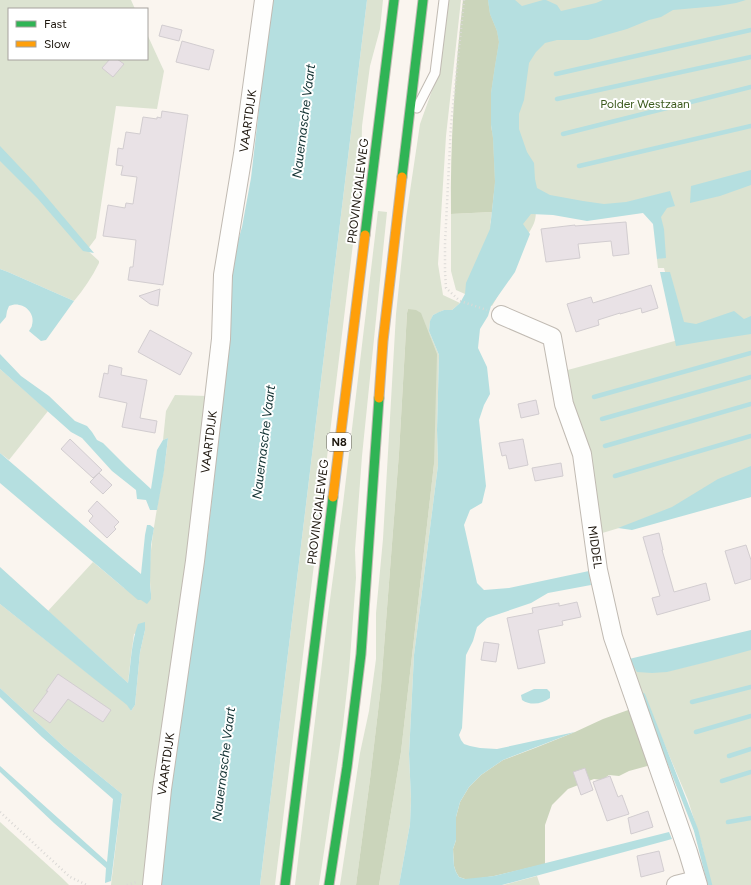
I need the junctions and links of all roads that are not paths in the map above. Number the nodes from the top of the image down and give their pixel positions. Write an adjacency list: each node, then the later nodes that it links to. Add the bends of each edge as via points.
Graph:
1 (264, 0): 8 (street, VAARTDIJK, via 223,276 220,347 195,561 162,789)
2 (394, 0): 9 (highway, PROVINCIALEWEG / N8)
3 (423, 0): 5 (highway)
4 (444, 0): 5 (lane, via 435,72)
5 (408, 127): 10 (highway, via 383,341 361,654)
6 (501, 316): 7 (street, MIDDEL, via 552,337 564,404 582,454 598,570 613,637)
7 (697, 883): 11 (street, MIDDEL)
8 (152, 885)
9 (285, 885)
10 (329, 885)
11 (676, 885)

